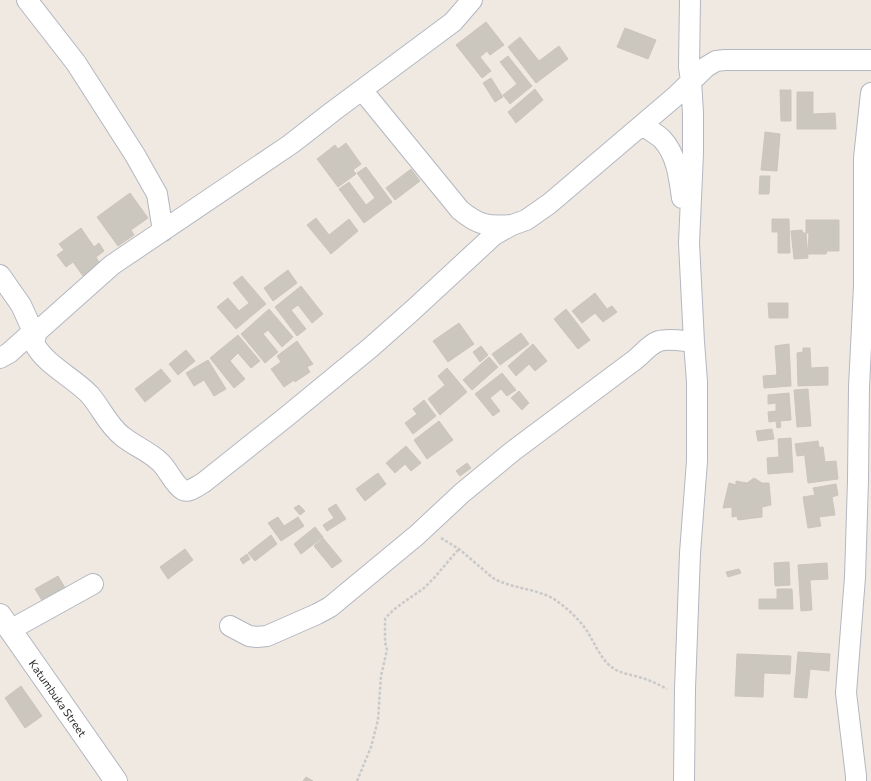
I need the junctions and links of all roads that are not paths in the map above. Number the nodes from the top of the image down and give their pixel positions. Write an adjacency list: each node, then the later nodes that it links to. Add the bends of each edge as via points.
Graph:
1 (27, 0): 10 (street, via 76,63 135,155 157,194)
2 (472, 0): 6 (street, via 453,22)
3 (690, 0): 5 (street)
4 (871, 60): 5 (street, via 716,61)
5 (691, 81): 8 (street); 11 (street, via 693,153)
6 (362, 90): 9 (street, via 460,210 476,222 493,226); 10 (street, via 291,144)
7 (871, 93): 21 (street, via 864,158 864,286 855,577 846,693)
8 (643, 124): 9 (street, via 549,204 526,220); 11 (street, via 664,140 678,169)
9 (512, 225): 13 (street, via 494,235 413,310 310,398 202,483 188,490 181,487 157,459 122,436 89,395 41,355 34,343)
10 (163, 231): 13 (street, via 112,265 39,330)
11 (689, 243): 14 (street)
12 (0, 275): 13 (street, via 21,305 31,327)
13 (38, 327): 15 (street)
14 (694, 342): 18 (street, via 669,340 658,341 650,346 462,493 342,597 317,614 267,636 249,636); 20 (street, via 698,382 698,461 690,553)
15 (0, 358)
16 (93, 584): 17 (street)
17 (5, 623): 19 (main road, Katumbuka Street)
18 (230, 626)
19 (116, 781)
20 (684, 781)
21 (856, 781)

